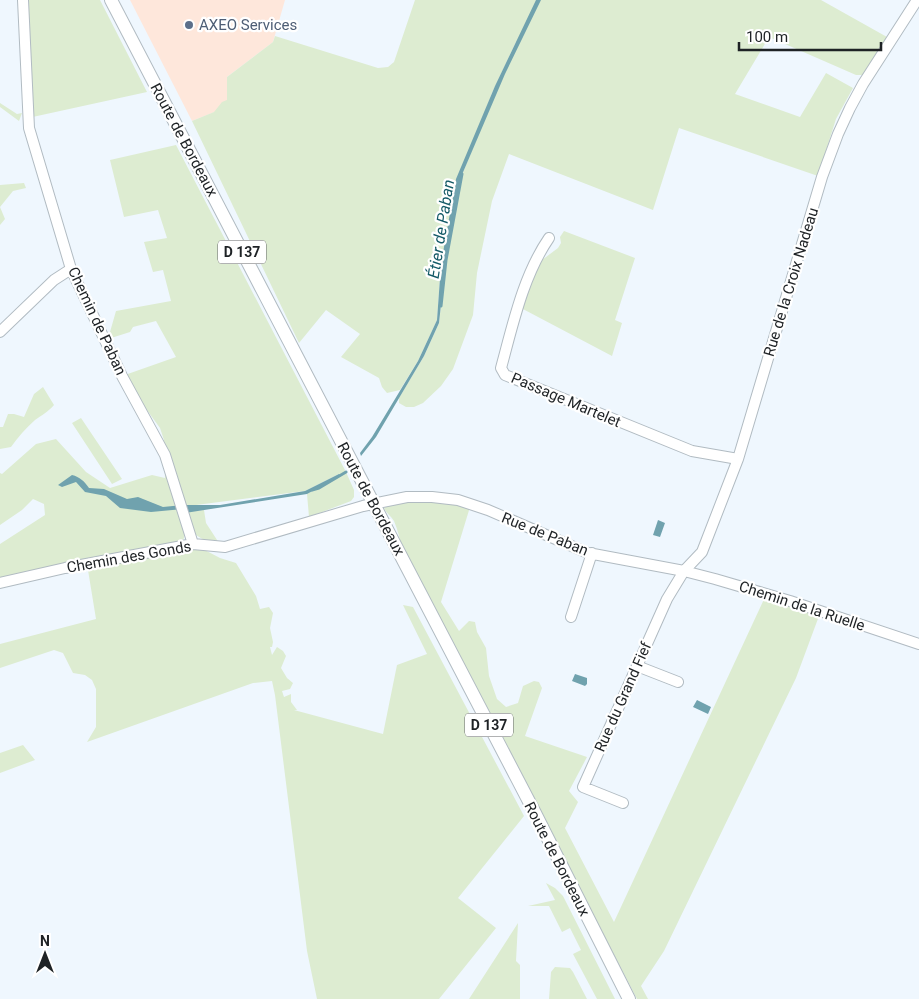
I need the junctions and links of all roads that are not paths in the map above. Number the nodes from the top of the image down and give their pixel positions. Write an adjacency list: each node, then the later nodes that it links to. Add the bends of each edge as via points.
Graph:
1 (23, 0): 5 (street, Chemin de Paban, via 29,128)
2 (111, 0): 8 (main road, Route de Bordeaux / D 137)
3 (917, 0): 7 (street, Rue de la Croix Nadeau, via 863,84 838,134 822,177)
4 (549, 238): 7 (street, Passage Martelet, via 538,253 517,310 501,368 505,375 692,451)
5 (70, 269): 6 (street, via 54,280); 9 (street, Chemin de Paban, via 165,455)
6 (0, 332)
7 (738, 459): 11 (street, Rue de la Croix Nadeau, via 702,552)
8 (374, 504): 9 (street, Chemin des Gonds, via 225,547); 10 (street, Rue de Paban, via 407,497 458,500); 18 (main road, Route de Bordeaux / D 137)
9 (193, 544): 12 (street, Chemin des Gonds)
10 (592, 553): 11 (street, Rue de Paban); 13 (street)
11 (684, 571): 14 (street, Chemin de la Ruelle, via 790,601); 15 (street, Rue du Grand Fief, via 667,599)
12 (0, 583)
13 (571, 617)
14 (919, 644)
15 (637, 666): 16 (street); 17 (street, Rue du Grand Fief, via 583,787)
16 (678, 682)
17 (622, 803)
18 (629, 999)

